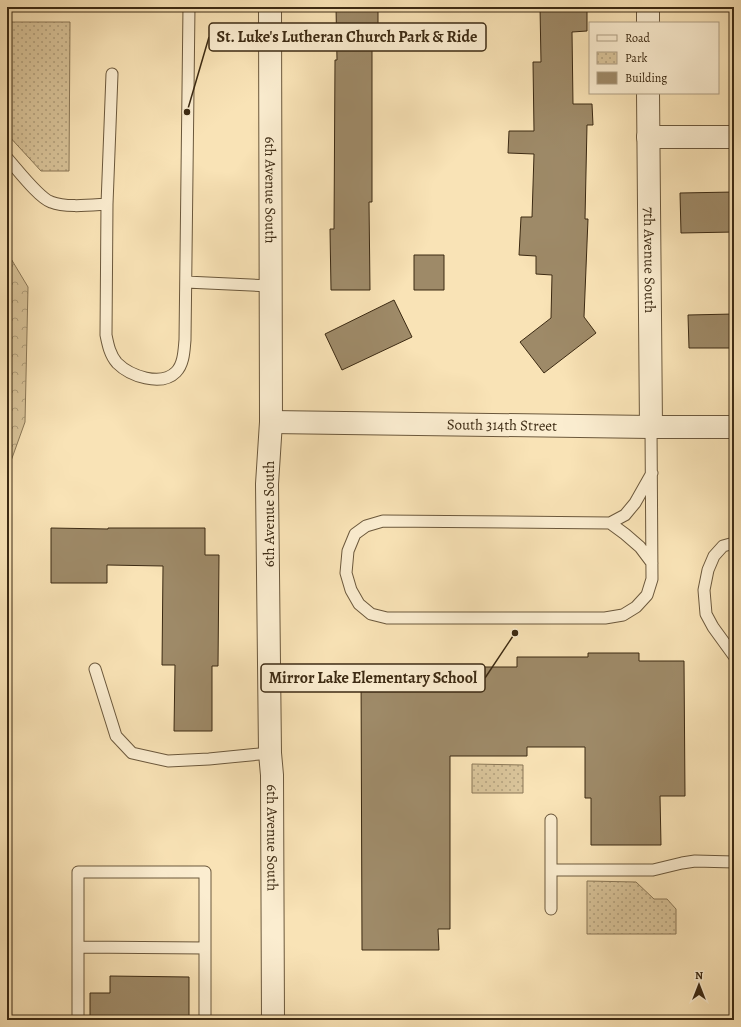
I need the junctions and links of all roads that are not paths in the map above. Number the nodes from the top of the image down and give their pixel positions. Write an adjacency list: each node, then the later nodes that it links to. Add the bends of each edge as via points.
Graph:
1 (189, 7): 11 (lane)
2 (270, 7): 12 (street, 6th Avenue South)
3 (648, 7): 4 (street)
4 (648, 22)
5 (112, 74): 10 (lane)
6 (648, 94): 7 (street, 7th Avenue South)
7 (648, 137): 8 (street); 14 (street, 7th Avenue South)
8 (734, 137)
9 (7, 158): 10 (lane, via 42,197 50,202 64,205)
10 (107, 204): 11 (lane, via 106,335 108,348 117,363 133,374 148,379 161,380 177,372 184,358)
11 (186, 282): 12 (lane)
12 (270, 286): 13 (street, 6th Avenue South)
13 (271, 422): 14 (street, South 314th Street); 22 (street, 6th Avenue South, via 267,484)
14 (651, 426): 15 (street, South 314th Street); 16 (lane)
15 (734, 426)
16 (652, 473): 17 (lane, via 635,504 625,515); 19 (lane)
17 (610, 523): 19 (lane, via 640,547); 19 (lane, via 383,521 366,526 355,534 348,550 346,573 358,604 371,614 387,618 605,618 623,615 636,608 647,595 652,579)
18 (734, 543): 20 (lane, via 723,546 714,556 704,590 706,614)
19 (652, 563)
20 (734, 656)
21 (95, 670): 22 (lane, via 116,736 132,753 168,761)
22 (270, 754): 31 (street, 6th Avenue South)
23 (551, 820): 25 (lane)
24 (734, 862): 25 (lane, via 695,861 653,870)
25 (551, 870): 26 (lane)
26 (551, 910)
27 (78, 947): 28 (lane); 28 (lane, via 78,872 205,872); 29 (lane)
28 (205, 948): 30 (lane)
29 (78, 1020)
30 (204, 1020)
31 (273, 1020)

